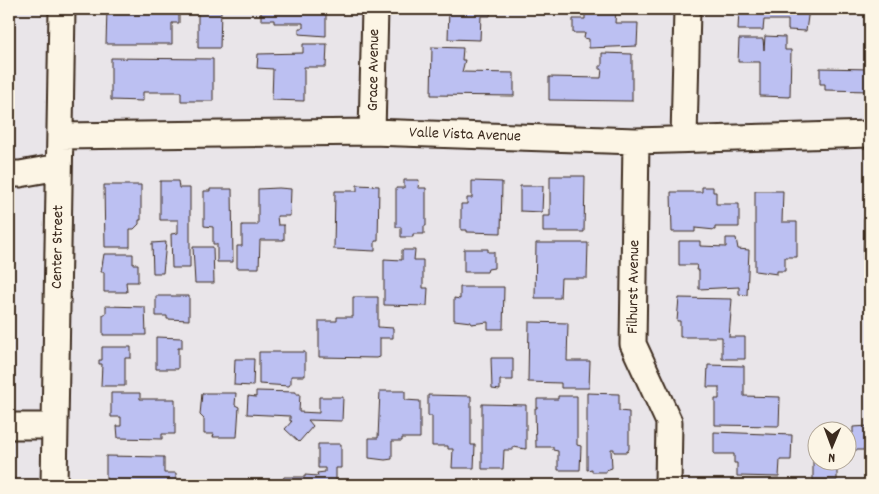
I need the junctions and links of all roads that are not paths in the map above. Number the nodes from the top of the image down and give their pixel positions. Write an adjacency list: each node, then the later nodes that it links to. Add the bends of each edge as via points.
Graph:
1 (62, 9): 6 (street, Center Street)
2 (375, 9): 4 (street, Grace Avenue)
3 (687, 9): 7 (street)
4 (372, 132): 6 (street, Valle Vista Avenue); 8 (street, Valle Vista Avenue)
5 (870, 134): 7 (street, Valle Vista Avenue)
6 (60, 136): 9 (street, Center Street)
7 (684, 138): 8 (street, Valle Vista Avenue)
8 (636, 140): 14 (street, Filhurst Avenue, via 633,344 669,422)
9 (59, 167): 10 (street); 12 (street, Center Street)
10 (9, 174)
11 (9, 426): 12 (street)
12 (55, 426): 13 (street, Center Street)
13 (54, 485)
14 (668, 485)

